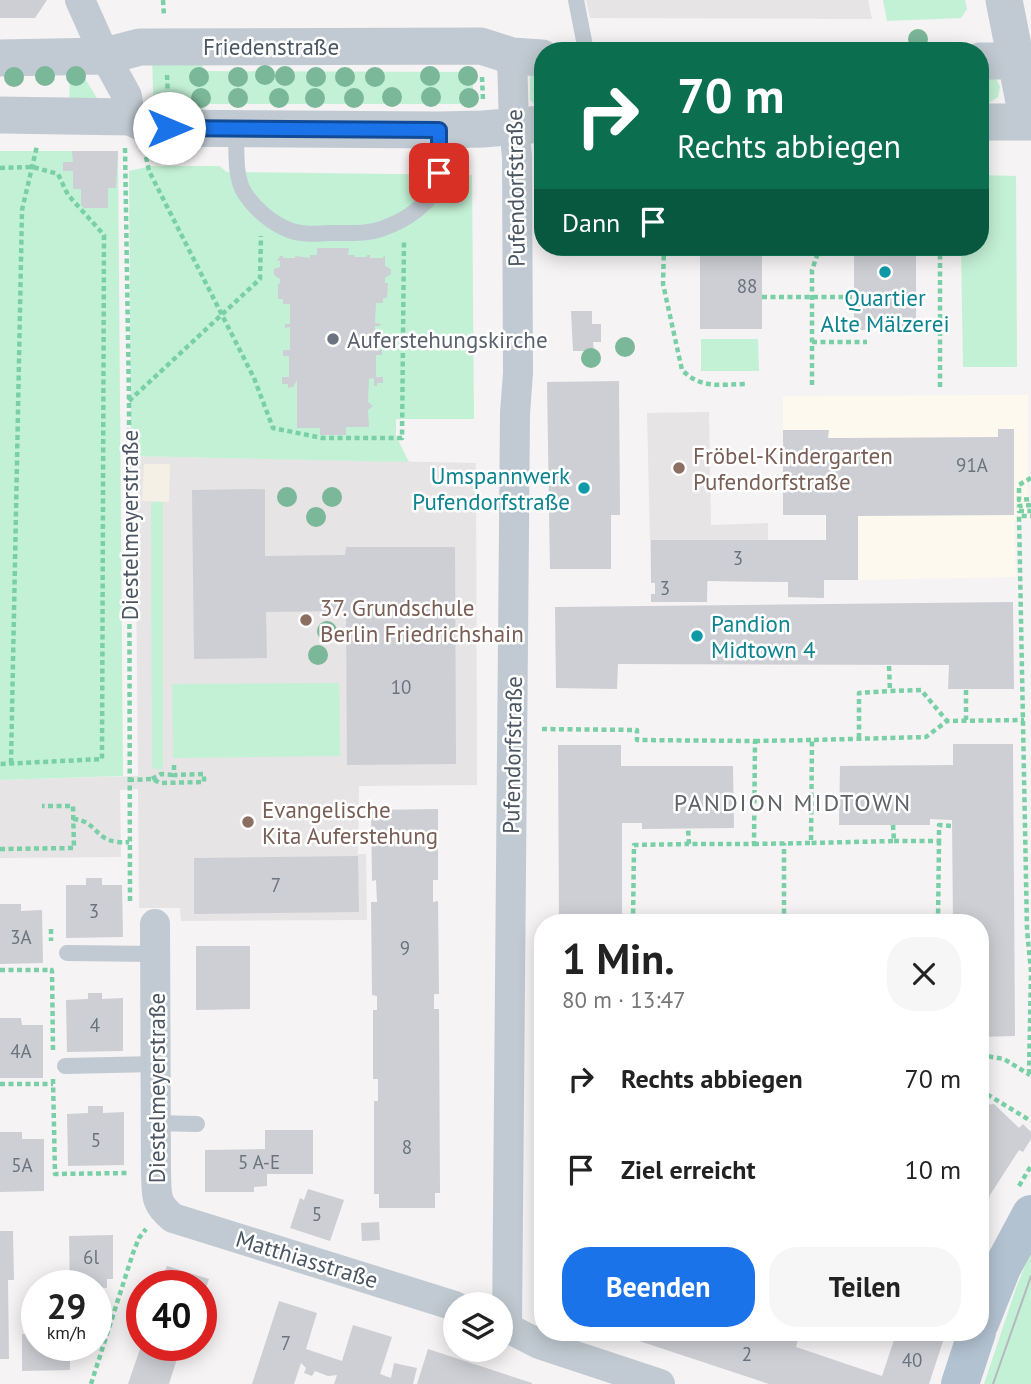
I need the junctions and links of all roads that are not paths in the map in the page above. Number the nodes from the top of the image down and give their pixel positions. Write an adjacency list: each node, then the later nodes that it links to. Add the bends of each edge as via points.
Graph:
1 (80, 0): 5 (street)
2 (576, 0): 4 (lane)
3 (1004, 0): 9 (street)
4 (584, 42)
5 (105, 56): 6 (street, Friedenstraße); 7 (street, Friedenstraße, via 140,47 481,46); 16 (street, via 127,96)
6 (0, 58)
7 (512, 61): 11 (street, Pufendorfstraße)
8 (989, 61): 9 (street)
9 (1024, 61): 13 (street)
10 (0, 115): 16 (street)
11 (513, 119): 15 (street); 26 (street, Pufendorfstraße, via 518,373)
12 (989, 122): 13 (street)
13 (1030, 122)
14 (236, 128): 15 (street); 15 (lane, via 242,189 272,222 313,234 373,232 418,208 436,186); 16 (street)
15 (439, 130)
16 (128, 132)
17 (155, 924): 18 (street, Diestelmeyerstraße)
18 (156, 954): 19 (lane); 20 (street, Diestelmeyerstraße)
19 (59, 955)
20 (156, 1065): 21 (lane); 22 (street, Diestelmeyerstraße)
21 (65, 1066)
22 (156, 1123): 23 (lane); 25 (street, Diestelmeyerstraße)
23 (197, 1124)
24 (1031, 1214): 27 (main road)
25 (154, 1219): 28 (street, Matthiasstraße, via 173,1218)
26 (504, 1292)
27 (989, 1300)
28 (443, 1302)
29 (513, 1331): 31 (street, via 539,1344)
30 (974, 1341): 32 (main road)
31 (657, 1383)
32 (961, 1383)

